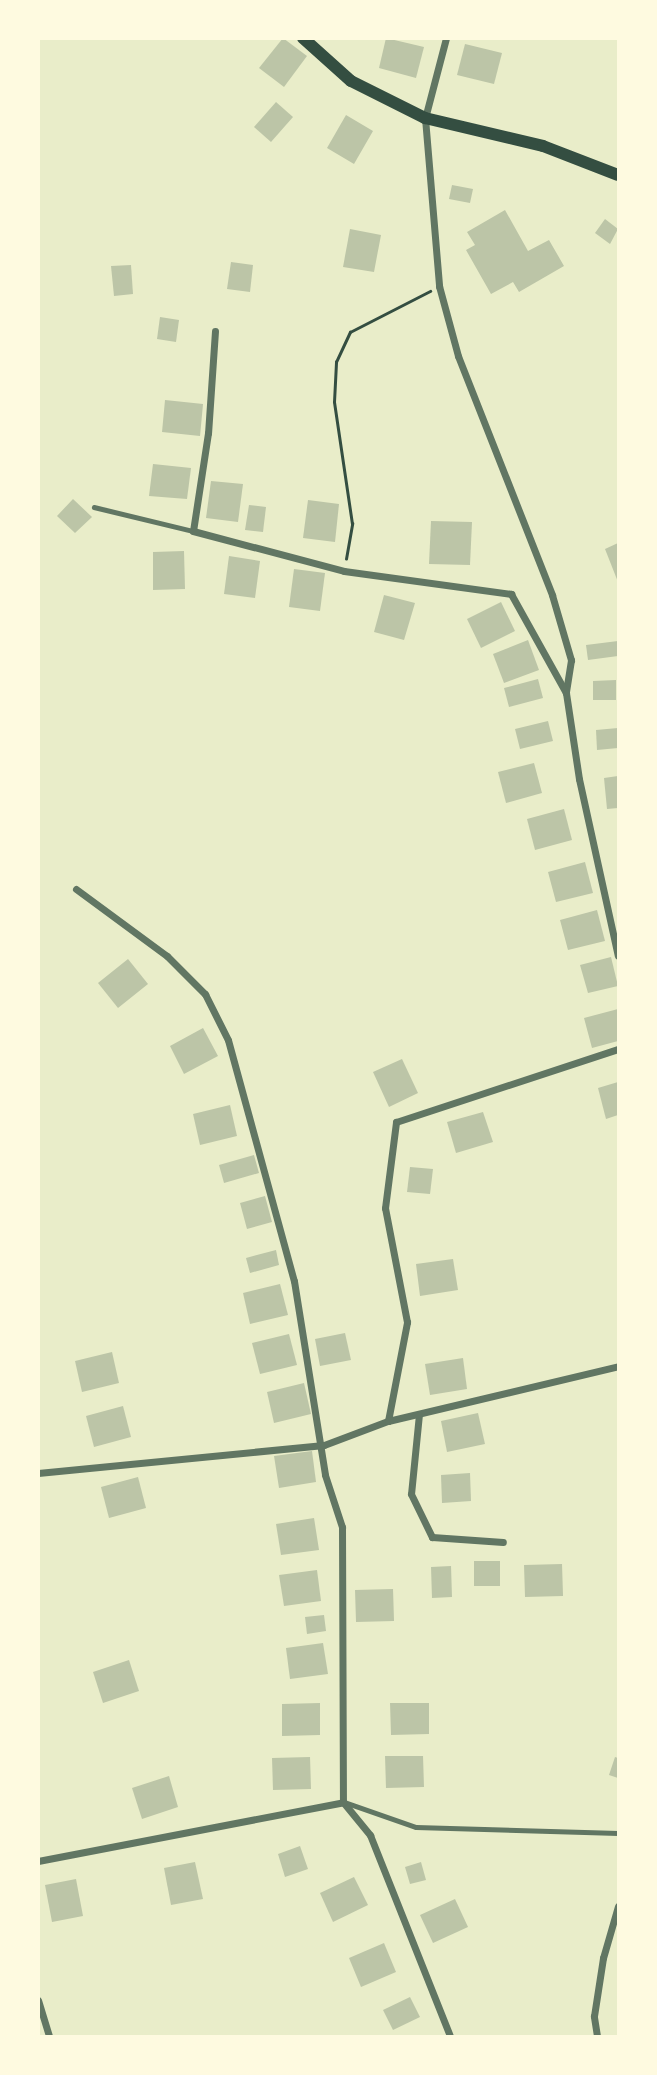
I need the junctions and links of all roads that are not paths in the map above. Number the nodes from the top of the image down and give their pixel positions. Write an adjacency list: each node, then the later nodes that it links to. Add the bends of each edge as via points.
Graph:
1 (303, 38): 3 (main road, via 351,81)
2 (446, 38): 3 (street)
3 (425, 118): 4 (main road, via 543,146); 8 (street, via 439,286 458,356 552,595 571,660)
4 (618, 175)
5 (215, 331): 7 (street, via 208,433)
6 (94, 507): 7 (lane)
7 (193, 531): 8 (street, via 344,571 511,594)
8 (566, 692): 10 (street, via 579,779)
9 (76, 888): 15 (street, via 167,956 205,994 228,1040 294,1281)
10 (618, 956)
11 (618, 1049): 14 (street, via 396,1122 385,1208 407,1322)
12 (618, 1366): 13 (street)
13 (419, 1414): 14 (street); 17 (street, via 411,1494 432,1537)
14 (388, 1421): 15 (street)
15 (324, 1445): 16 (street); 18 (street, via 325,1475 342,1527)
16 (38, 1474)
17 (503, 1542)
18 (343, 1802): 19 (lane, via 416,1827); 20 (street); 24 (street, via 370,1835)
19 (618, 1833)
20 (38, 1861)
21 (618, 1906): 25 (street, via 603,1958 594,2016)
22 (38, 2000): 23 (street)
23 (48, 2036)
24 (450, 2036)
25 (597, 2036)

